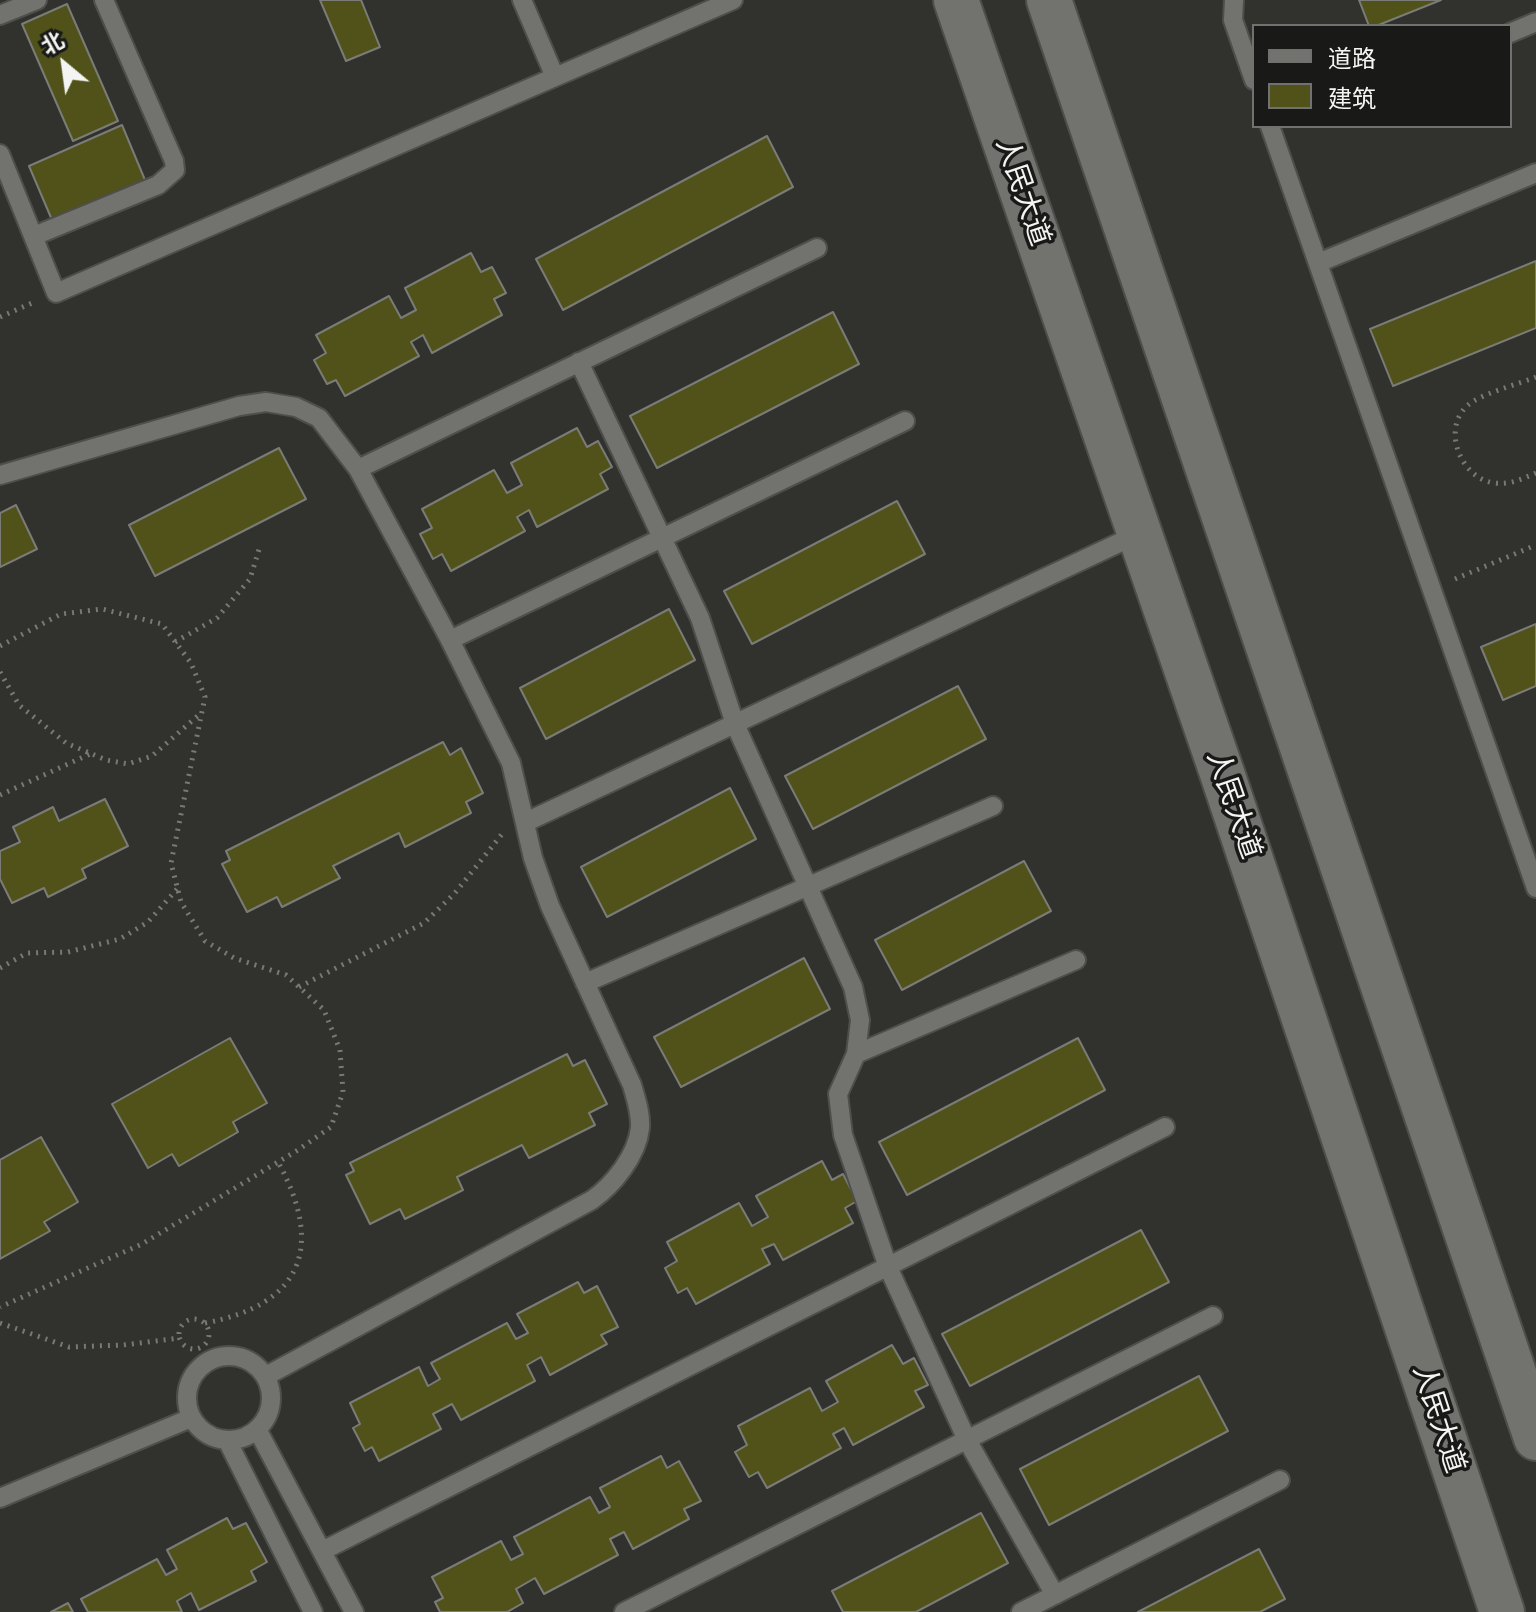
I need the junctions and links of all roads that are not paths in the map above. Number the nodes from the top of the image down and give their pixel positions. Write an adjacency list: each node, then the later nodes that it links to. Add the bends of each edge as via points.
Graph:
1 (37, 0): 8 (lane)
2 (104, 0): 16 (lane, via 175,170 158,185)
3 (522, 0): 12 (lane)
4 (733, 0): 12 (lane)
5 (956, 0): 23 (street, 人民大道)
6 (1049, 0): 40 (street)
7 (1234, 0): 11 (lane, via 1233,20)
8 (0, 15)
9 (1536, 22): 10 (lane)
10 (1512, 32)
11 (1252, 74)
12 (555, 77): 16 (lane, via 56,293)
13 (1276, 128): 18 (lane)
14 (0, 154): 16 (lane)
15 (1536, 173): 18 (lane)
16 (34, 236)
17 (817, 248): 19 (lane)
18 (1318, 263): 30 (lane)
19 (579, 362): 21 (lane); 24 (lane)
20 (905, 421): 24 (lane)
21 (358, 469): 22 (lane, via 319,418 266,402); 25 (lane)
22 (0, 475)
23 (1140, 533): 26 (lane); 52 (street, 人民大道)
24 (662, 538): 25 (lane); 26 (lane, via 700,618)
25 (450, 640): 28 (lane, via 511,763)
26 (735, 724): 28 (lane); 29 (lane)
27 (993, 806): 29 (lane)
28 (526, 822): 32 (lane, via 550,906)
29 (808, 886): 32 (lane); 33 (lane, via 853,987 860,1020)
30 (1536, 888)
31 (1076, 960): 33 (lane)
32 (585, 983): 37 (lane, via 639,1107 640,1130 610,1187)
33 (856, 1054): 35 (lane, via 838,1094 843,1135)
34 (1165, 1127): 35 (lane)
35 (888, 1267): 42 (lane); 45 (lane)
36 (1213, 1316): 42 (lane)
37 (266, 1376): 38 (lane, via 244,1358 215,1358 202,1365 188,1390); 39 (lane, via 271,1404)
38 (191, 1418): 41 (lane, via 213,1437); 44 (lane)
39 (257, 1429): 41 (lane); 45 (lane)
40 (1536, 1438)
41 (227, 1440): 48 (lane)
42 (967, 1440): 46 (lane); 50 (lane)
43 (1280, 1480): 46 (lane)
44 (0, 1498)
45 (322, 1551): 49 (lane)
46 (1055, 1595): 51 (lane)
47 (1536, 1605): 53 (street)
48 (313, 1612)
49 (354, 1612)
50 (624, 1612)
51 (1021, 1612)
52 (1502, 1612)
53 (1522, 1612)

